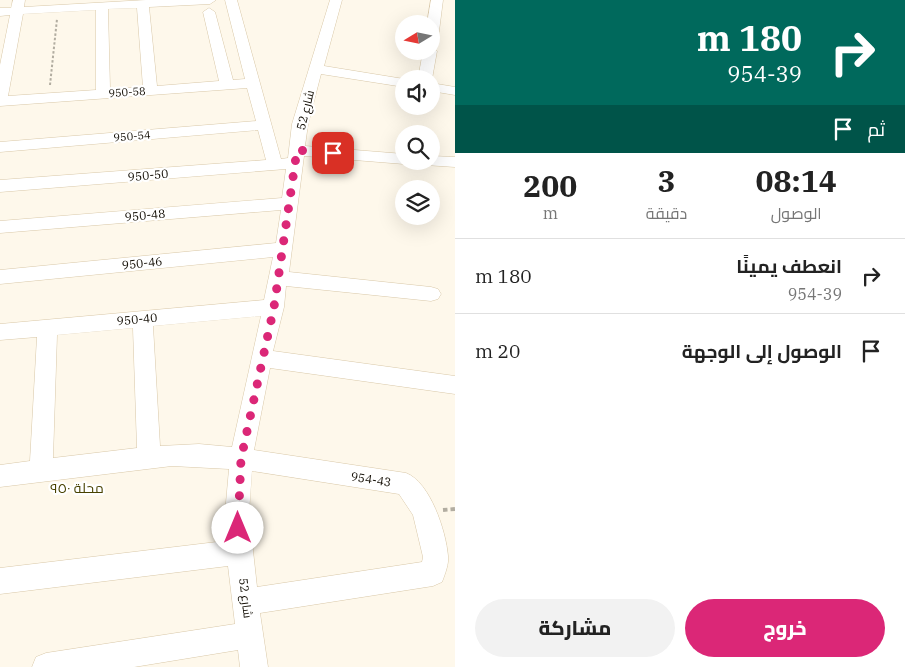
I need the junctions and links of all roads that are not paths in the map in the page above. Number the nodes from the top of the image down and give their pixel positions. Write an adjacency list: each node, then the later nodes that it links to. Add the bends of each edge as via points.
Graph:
1 (231, 0): 12 (street)
2 (336, 0): 10 (street, شارع 52)
3 (437, 0): 9 (street)
4 (143, 4): 6 (street); 7 (street); 15 (street)
5 (18, 6): 6 (street, via 58,9); 8 (street); 18 (street)
6 (102, 6): 17 (street)
7 (210, 6): 13 (street)
8 (0, 12)
9 (435, 15)
10 (315, 69): 11 (street); 21 (street, شارع 52, via 300,124)
11 (395, 82)
12 (253, 83): 13 (street, 950-58); 19 (street)
13 (227, 85): 15 (street, 950-58)
14 (440, 88): 16 (street)
15 (150, 90): 17 (street, 950-58)
16 (455, 91)
17 (102, 94): 18 (street, 950-58)
18 (0, 102)
19 (265, 125): 20 (street, 950-54); 25 (street)
20 (0, 148)
21 (296, 157): 22 (street, 950-50); 25 (street, 950-50); 27 (street, شارع 52)
22 (395, 158)
23 (440, 161): 24 (street)
24 (455, 162)
25 (275, 165): 26 (street, 950-50)
26 (0, 186)
27 (290, 203): 28 (street, 950-48); 29 (street, شارع 52)
28 (0, 227)
29 (284, 248): 30 (street, 950-46); 31 (street, شارع 52)
30 (0, 277)
31 (279, 278): 32 (street); 33 (street, شارع 52)
32 (431, 294)
33 (274, 307): 34 (street, 950-40); 37 (street, شارع 52)
34 (143, 319): 35 (street, 950-40); 39 (street)
35 (47, 327): 36 (street, 950-40); 41 (street)
36 (0, 332)
37 (262, 358): 38 (street); 40 (street, شارع 52)
38 (455, 386)
39 (149, 458): 40 (street, 954-43, via 198,455); 41 (street, 954-43)
40 (241, 459): 43 (street, شارع 52); 45 (street, 954-43, via 406,484 424,510 436,557 433,573)
41 (41, 471): 42 (street, 954-43)
42 (0, 476)
43 (240, 552): 44 (street); 45 (street, شارع 52)
44 (0, 580)
45 (246, 602): 46 (street, شارع 52)
46 (250, 635): 47 (street); 48 (street, شارع 52)
47 (46, 667)
48 (254, 667)

